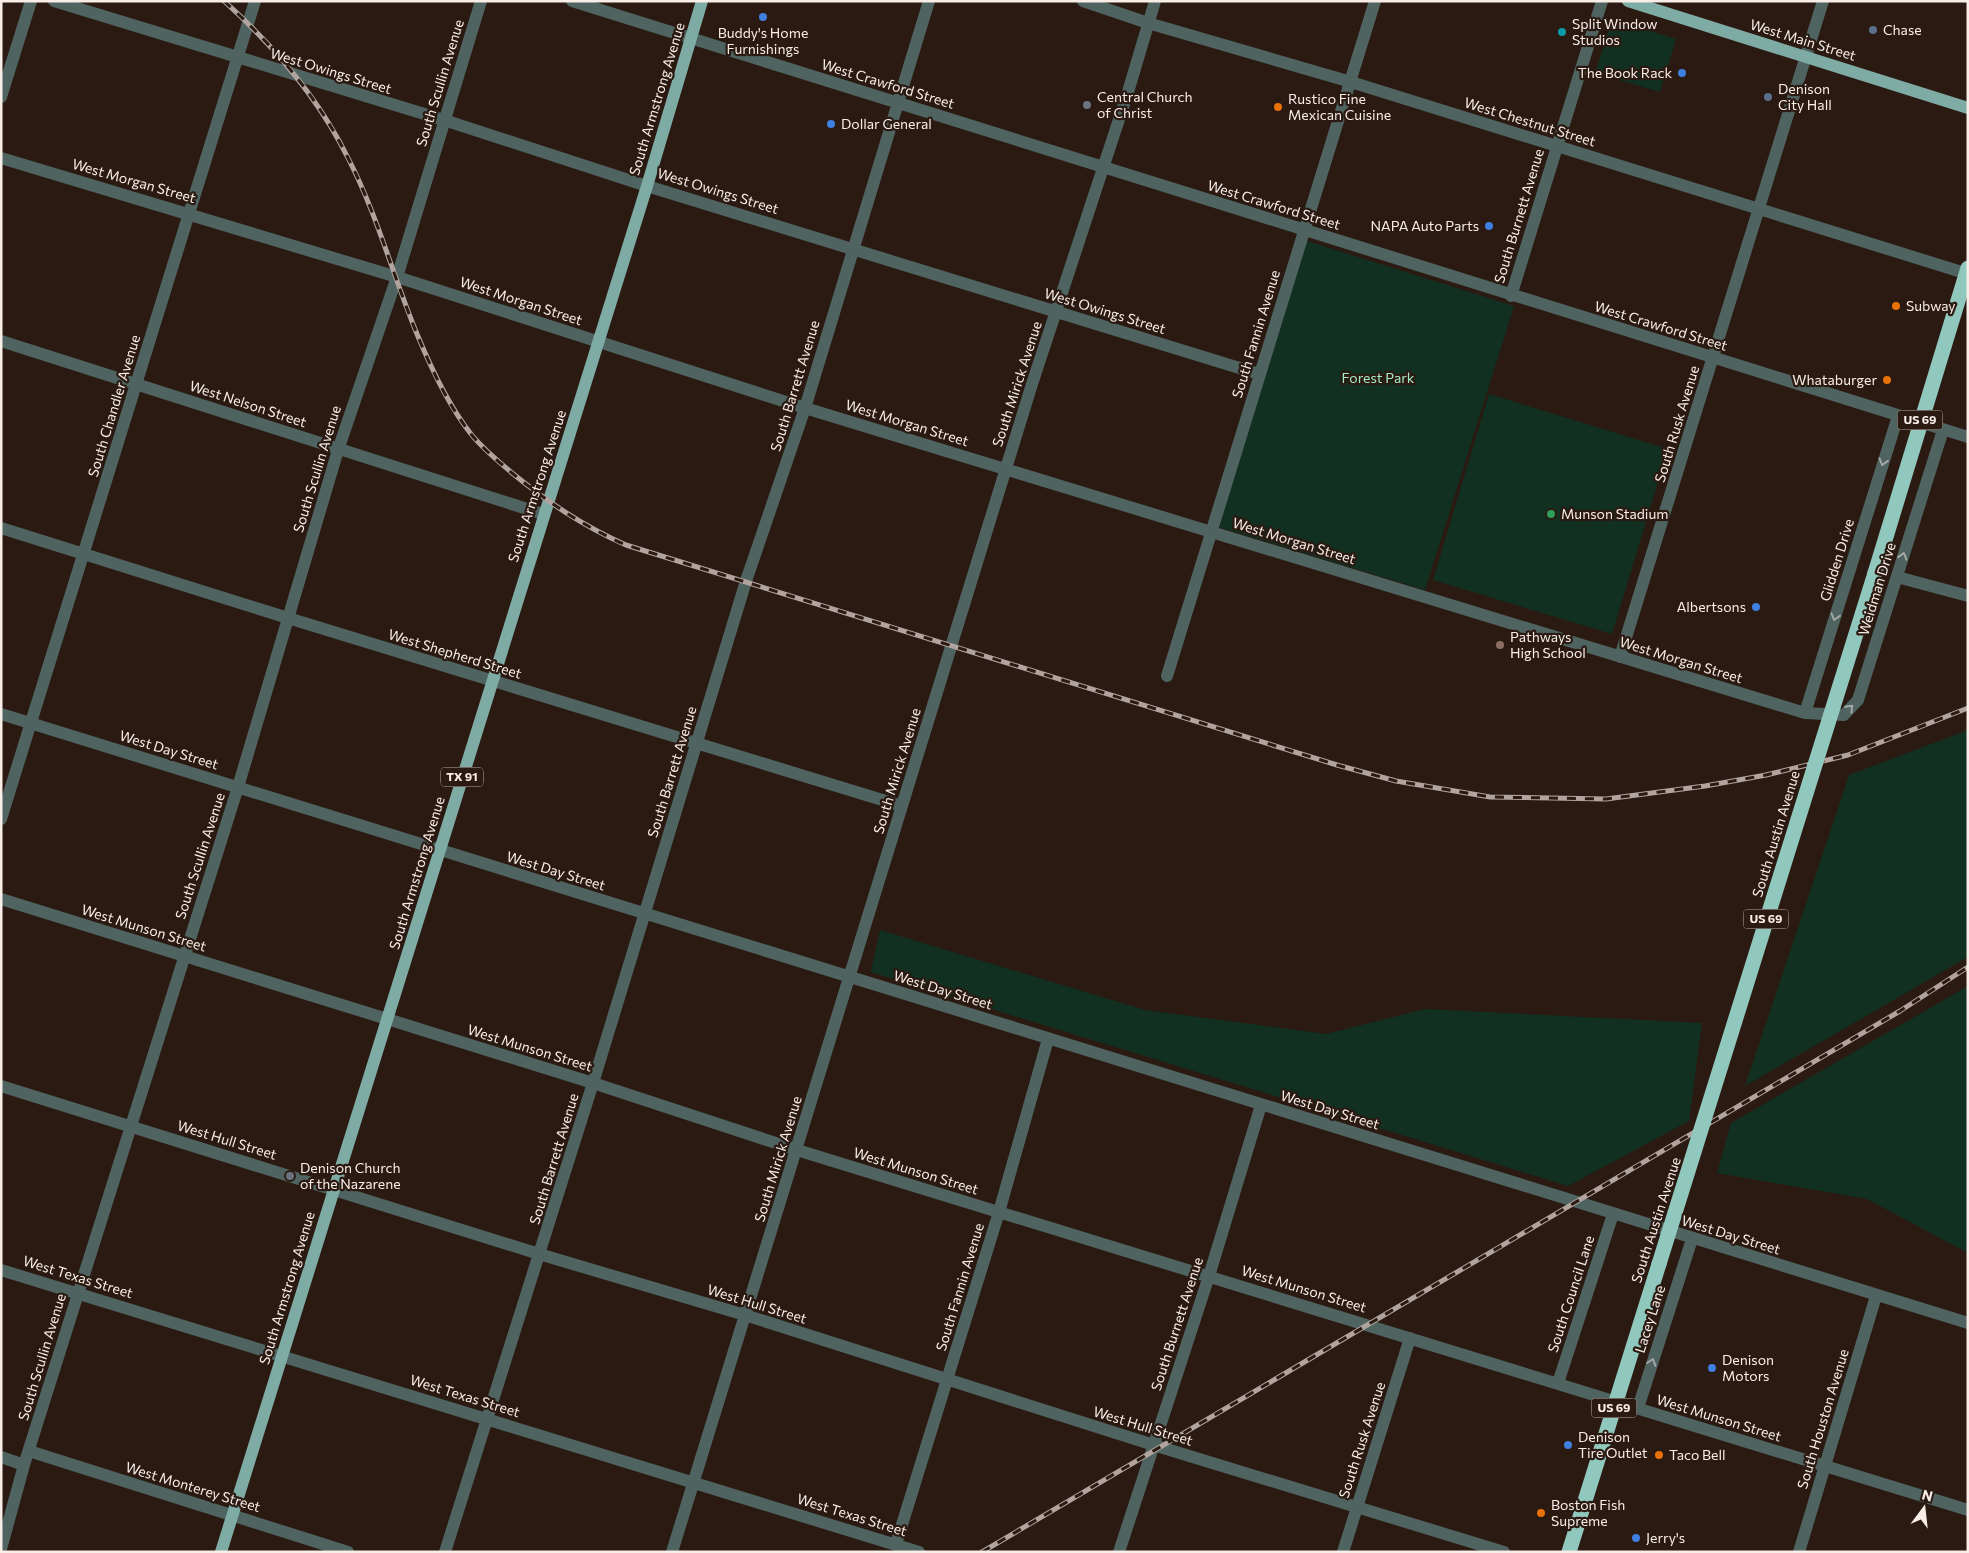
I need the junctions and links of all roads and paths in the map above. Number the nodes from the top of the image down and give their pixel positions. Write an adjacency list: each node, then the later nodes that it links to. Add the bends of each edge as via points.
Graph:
1 (31, 1): 19 (street)
2 (54, 1): 17 (street, West Owings Street)
3 (255, 1): 17 (street, South Chandler Avenue)
4 (481, 1): 22 (street, South Scullin Avenue)
5 (572, 1): 15 (street, West Crawford Street)
6 (702, 1): 15 (main road, South Armstrong Avenue / TX 91)
7 (929, 1): 20 (street, South Barrett Avenue)
8 (1083, 1): 14 (street, West Chestnut Street)
9 (1155, 1): 14 (street, South Mirick Avenue)
10 (1375, 1): 18 (street, South Fannin Avenue)
11 (1602, 1): 23 (street, South Burnett Avenue)
12 (1628, 1): 16 (main road, West Main Street)
13 (1823, 1): 16 (street, South Rusk Avenue)
14 (1148, 23): 18 (street, West Chestnut Street); 25 (street, South Mirick Avenue)
15 (690, 39): 20 (street, West Crawford Street); 26 (main road, South Armstrong Avenue / TX 91)
16 (1806, 56): 21 (main road, West Main Street); 27 (street, South Rusk Avenue)
17 (238, 59): 22 (street, West Owings Street); 28 (street, South Chandler Avenue)
18 (1351, 82): 23 (street, West Chestnut Street); 29 (street, South Fannin Avenue)
19 (1, 97)
20 (899, 103): 25 (street, West Crawford Street); 30 (street, South Barrett Avenue)
21 (1968, 108)
22 (444, 120): 26 (street, West Owings Street); 32 (street, South Scullin Avenue)
23 (1556, 146): 27 (street, West Chestnut Street); 33 (street, South Burnett Avenue)
24 (1, 158): 28 (street, West Morgan Street)
25 (1103, 167): 29 (street, West Crawford Street); 34 (street, South Mirick Avenue)
26 (647, 186): 30 (street, West Owings Street); 36 (main road, South Armstrong Avenue / TX 91)
27 (1760, 209): 31 (street, West Chestnut Street); 37 (street, South Rusk Avenue)
28 (189, 213): 32 (street, West Morgan Street); 39 (street, South Chandler Avenue)
29 (1305, 230): 33 (street, West Crawford Street); 38 (street, South Fannin Avenue)
30 (852, 249): 34 (street, West Owings Street); 40 (street, South Barrett Avenue)
31 (1967, 272): 42 (highway, South Austin Avenue / US 69)
32 (397, 277): 36 (street, West Morgan Street); 45 (street, South Scullin Avenue)
33 (1511, 296): 37 (street, West Crawford Street)
34 (1055, 312): 38 (street, West Owings Street); 46 (street, South Mirick Avenue)
35 (1, 341): 39 (street, West Nelson Street)
36 (598, 341): 40 (street, West Morgan Street); 47 (main road, South Armstrong Avenue / TX 91)
37 (1713, 358): 41 (street, West Crawford Street); 54 (street, South Rusk Avenue)
38 (1259, 374): 49 (street, South Fannin Avenue)
39 (136, 383): 45 (street, West Nelson Street); 50 (street, South Chandler Avenue)
40 (805, 408): 46 (street, West Morgan Street); 60 (street, South Barrett Avenue, via 746,581)
41 (1898, 416): 42 (street, West Crawford Street); 57 (street, Glidden Drive, one-way to 57)
42 (1919, 423): 43 (street, West Crawford Street); 91 (highway, South Austin Avenue / US 69, bridge)
43 (1942, 430): 44 (street, West Crawford Street); 51 (street, Weidman Drive, one-way to 43)
44 (1968, 438)
45 (338, 450): 47 (street, West Nelson Street); 53 (street, South Scullin Avenue)
46 (1006, 468): 49 (street, West Morgan Street); 62 (street, South Mirick Avenue)
47 (543, 514): 56 (main road, South Armstrong Avenue / TX 91)
48 (1, 528): 50 (street, West Shepherd Street)
49 (1211, 531): 54 (street, West Morgan Street); 55 (street, South Fannin Avenue)
50 (84, 554): 53 (street, West Shepherd Street); 59 (street, South Chandler Avenue)
51 (1897, 577): 52 (street); 57 (street, Weidman Drive, one-way to 51, via 1844,715 1858,700)
52 (1968, 596)
53 (288, 618): 56 (street, West Shepherd Street); 61 (street, South Scullin Avenue)
54 (1620, 657): 57 (street, West Morgan Street)
55 (1167, 676)
56 (491, 681): 60 (street, West Shepherd Street); 64 (main road, South Armstrong Avenue / TX 91)
57 (1805, 713)
58 (1, 714): 59 (street, West Day Street)
59 (31, 723): 61 (street, West Day Street); 63 (street, South Chandler Avenue)
60 (696, 744): 62 (street, West Shepherd Street); 66 (street, South Barrett Avenue)
61 (238, 787): 64 (street, West Day Street); 67 (street, South Scullin Avenue)
62 (902, 806): 68 (street, South Mirick Avenue)
63 (1, 819)
64 (440, 850): 66 (street, West Day Street); 69 (main road, South Armstrong Avenue / TX 91)
65 (1, 899): 67 (street, West Munson Street)
66 (643, 914): 68 (street, West Day Street); 71 (street, South Barrett Avenue)
67 (183, 957): 69 (street, West Munson Street); 74 (street, South Scullin Avenue)
68 (850, 977): 70 (street, West Day Street); 75 (street, South Mirick Avenue)
69 (386, 1020): 71 (street, West Munson Street); 76 (main road, South Armstrong Avenue / TX 91)
70 (1048, 1039): 73 (street, West Day Street); 77 (street, South Fannin Avenue)
71 (593, 1083): 75 (street, West Munson Street); 80 (street, South Barrett Avenue)
72 (1, 1086): 74 (street, West Hull Street)
73 (1261, 1105): 78 (street, West Day Street); 82 (street, South Burnett Avenue)
74 (130, 1126): 76 (street, West Hull Street); 83 (street, South Scullin Avenue)
75 (797, 1150): 77 (street, West Munson Street); 85 (street, South Mirick Avenue)
76 (334, 1189): 80 (street, West Hull Street); 88 (main road, South Armstrong Avenue / TX 91)
77 (999, 1212): 82 (street, West Munson Street); 89 (street, South Fannin Avenue)
78 (1613, 1214): 79 (street, West Day Street); 90 (street, South Council Lane)
79 (1692, 1239): 84 (street, West Day Street); 92 (street, Lacey Lane, one-way to 79)
80 (539, 1254): 85 (street, West Hull Street); 93 (street, South Barrett Avenue)
81 (1, 1270): 83 (street, West Texas Street)
82 (1209, 1276): 87 (street, West Munson Street); 94 (street, South Burnett Avenue)
83 (78, 1293): 88 (street, West Texas Street); 95 (street, South Scullin Avenue)
84 (1876, 1296): 86 (street, West Day Street); 98 (street, South Houston Avenue)
85 (745, 1315): 89 (street, West Hull Street); 99 (street, South Mirick Avenue)
86 (1968, 1323)
87 (1410, 1338): 90 (street, West Munson Street); 100 (street, South Rusk Avenue)
88 (281, 1356): 93 (street, West Texas Street); 102 (main road, South Armstrong Avenue / TX 91)
89 (947, 1379): 94 (street, West Hull Street); 103 (street, South Fannin Avenue)
90 (1558, 1384): 91 (street, West Munson Street)
91 (1616, 1401): 92 (street, West Munson Street); 113 (highway, South Austin Avenue / US 69)
92 (1638, 1408): 98 (street, West Munson Street)
93 (488, 1418): 99 (street, West Texas Street); 107 (street, South Barrett Avenue)
94 (1153, 1445): 100 (street, West Hull Street); 110 (street, South Burnett Avenue)
95 (29, 1451): 97 (street, South Scullin Avenue); 102 (street, West Monterey Street)
96 (1, 1457): 97 (street)
97 (24, 1465): 104 (street, South Scullin Avenue)
98 (1824, 1466): 101 (street, West Munson Street); 114 (street, South Houston Avenue)
99 (692, 1481): 103 (street, West Texas Street); 108 (street, South Mirick Avenue)
100 (1357, 1506): 111 (street, South Rusk Avenue); 112 (street, West Hull Street)
101 (1968, 1510)
102 (232, 1515): 105 (main road, South Armstrong Avenue / TX 91); 106 (street, West Monterey Street)
103 (896, 1544): 109 (street, West Texas Street)
104 (1, 1548)
105 (221, 1552)
106 (348, 1552)
107 (445, 1552)
108 (672, 1552)
109 (919, 1552)
110 (1119, 1552)
111 (1343, 1552)
112 (1504, 1552)
113 (1569, 1552)
114 (1799, 1552)

